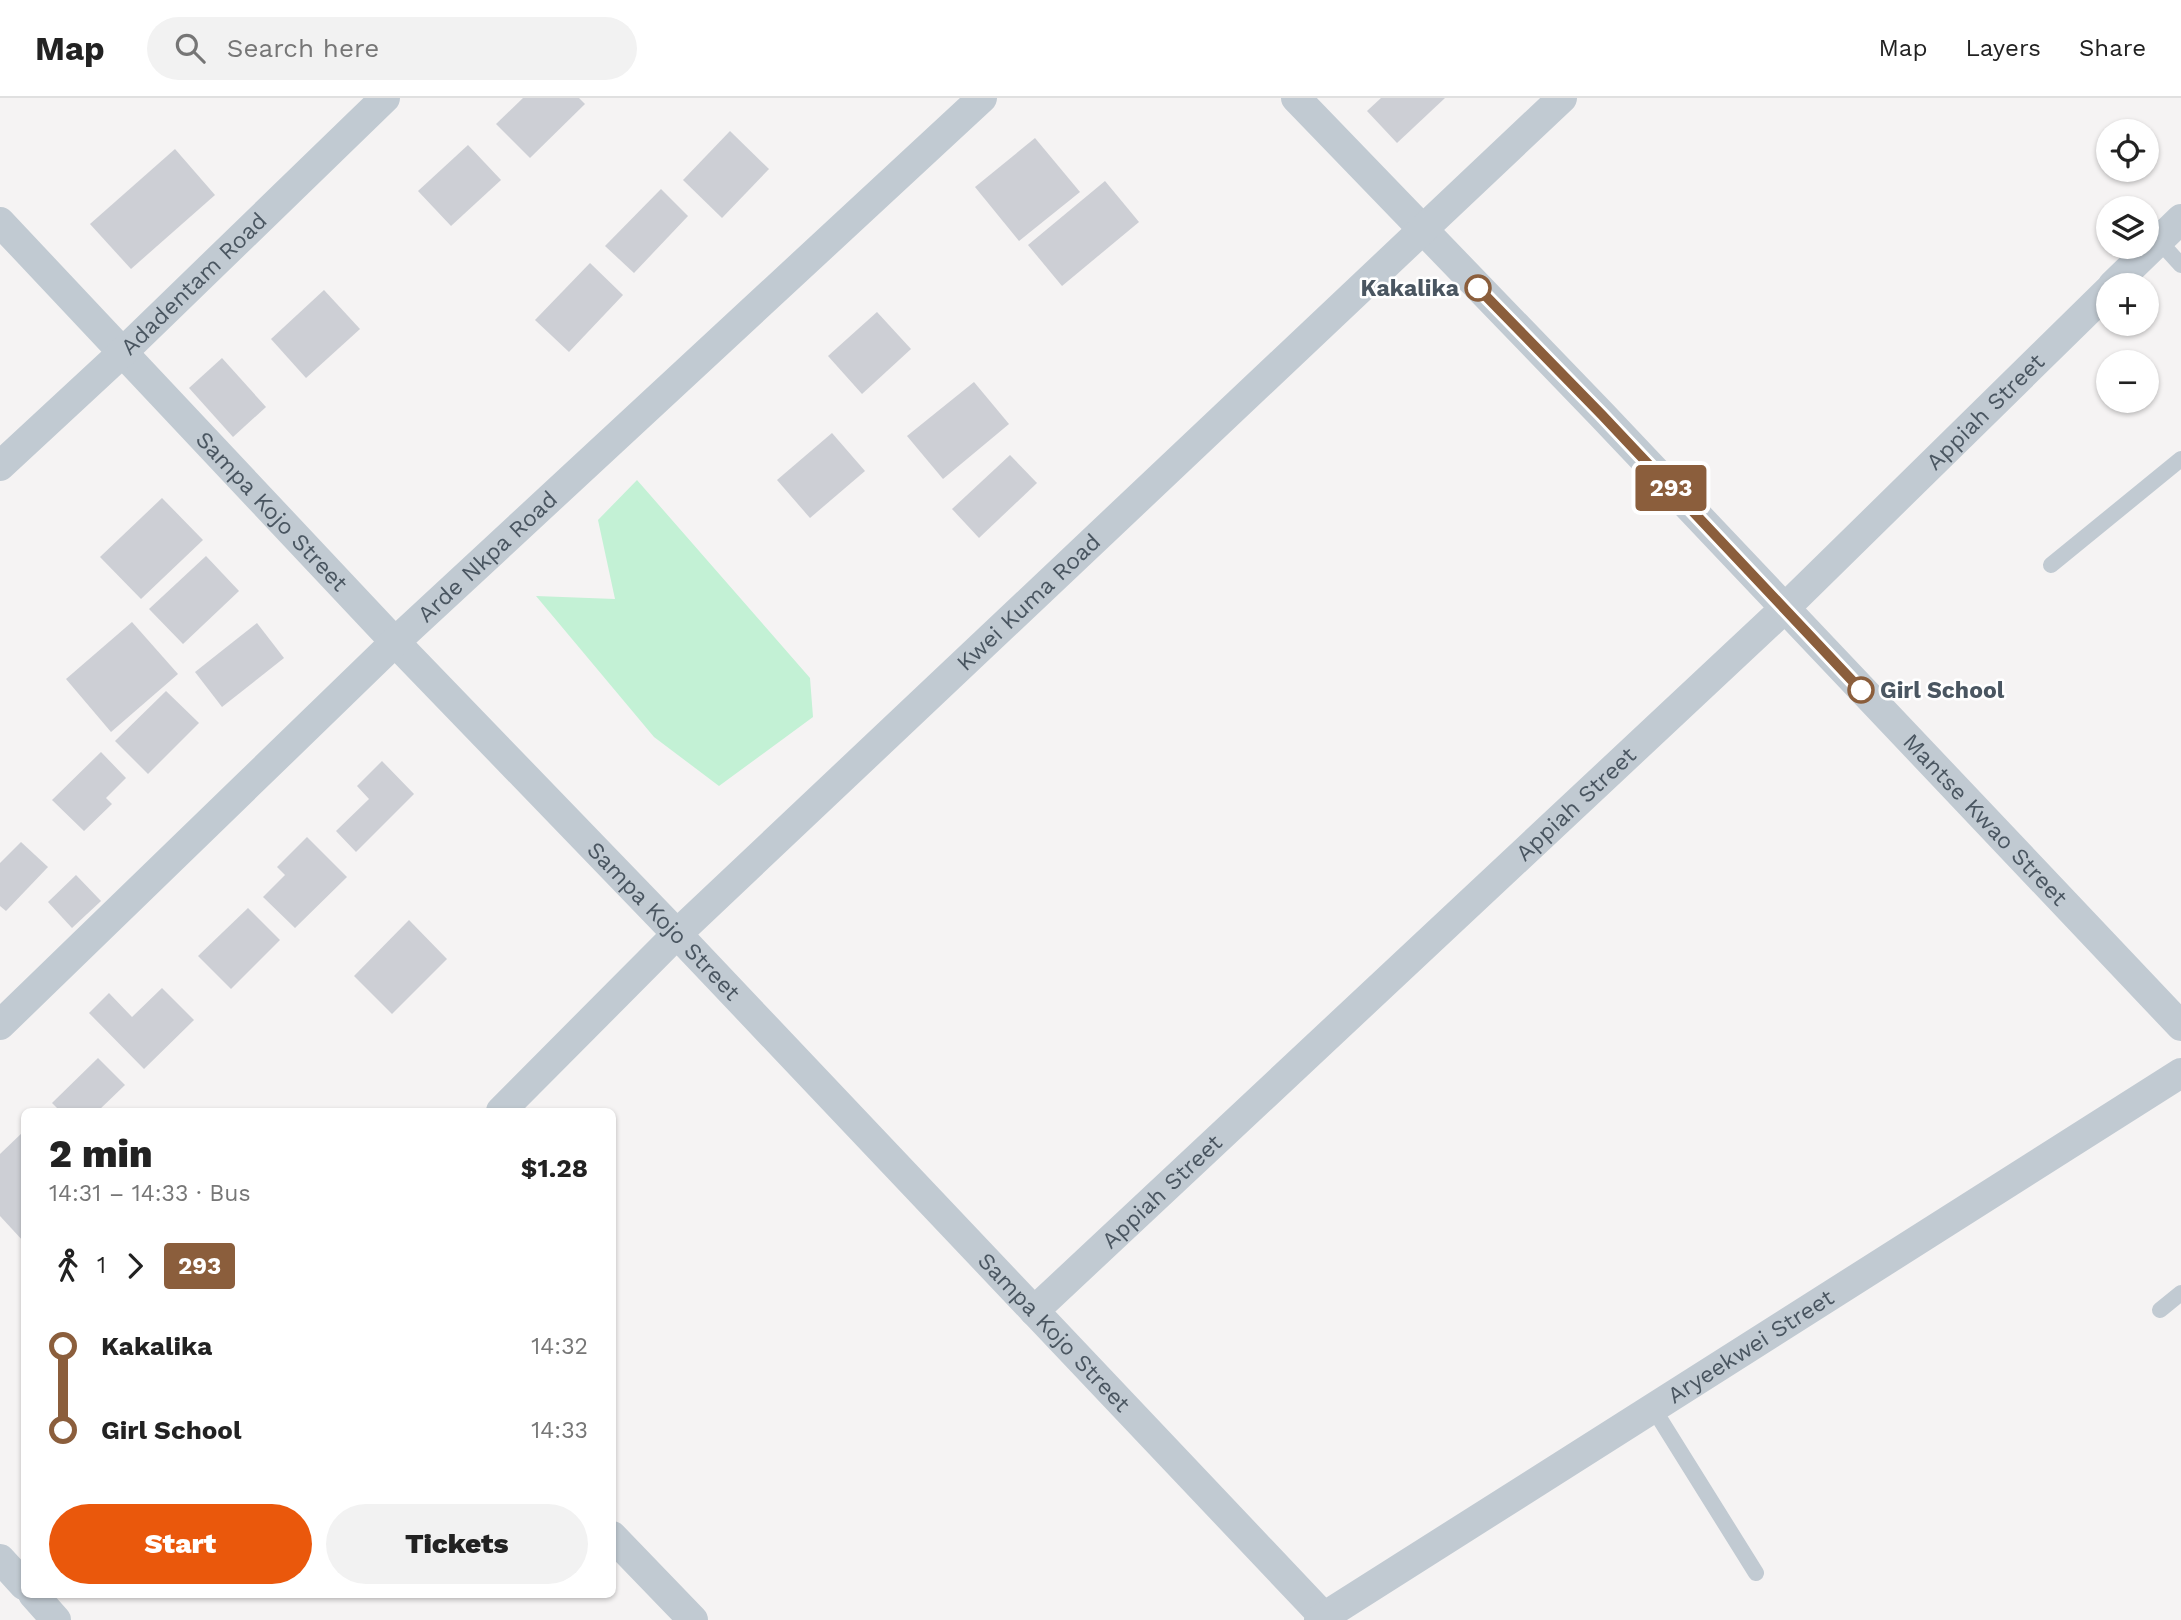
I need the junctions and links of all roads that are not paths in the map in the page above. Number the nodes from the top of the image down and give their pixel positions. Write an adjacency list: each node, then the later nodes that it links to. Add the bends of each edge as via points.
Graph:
1 (385, 98): 13 (street, Adadentam Road)
2 (982, 98): 18 (street, Arde Nkpa Road)
3 (1296, 98): 7 (street, Mantse Kwao Street)
4 (1562, 98): 7 (street, Kwei Kuma Road)
5 (2181, 219): 8 (street)
6 (0, 222): 13 (street, Sampa Kojo Street)
7 (1422, 231): 17 (street, Mantse Kwao Street); 19 (street, Kwei Kuma Road)
8 (2159, 241): 10 (lane)
9 (2140, 259): 11 (street)
10 (2181, 265)
11 (2126, 273)
12 (2096, 303): 17 (street, Appiah Street)
13 (123, 352): 15 (street, Adadentam Road); 18 (street, Sampa Kojo Street)
14 (2181, 459): 16 (lane)
15 (0, 466)
16 (2051, 565)
17 (1784, 609): 21 (street, Mantse Kwao Street); 26 (street, Appiah Street)
18 (395, 642): 19 (street, Sampa Kojo Street); 20 (street, Arde Nkpa Road)
19 (677, 934): 23 (street, Kwei Kuma Road); 26 (street, Sampa Kojo Street)
20 (0, 1025)
21 (2181, 1026)
22 (2181, 1073): 27 (street, Aryeekwei Street)
23 (504, 1108)
24 (2181, 1293): 25 (lane)
25 (2160, 1310)
26 (1034, 1311): 31 (street, Sampa Kojo Street)
27 (1653, 1408): 29 (lane); 31 (street, Aryeekwei Street)
28 (616, 1540): 33 (street)
29 (1756, 1573)
30 (37, 1598): 32 (street)
31 (1324, 1619)
32 (56, 1620)
33 (693, 1620)

